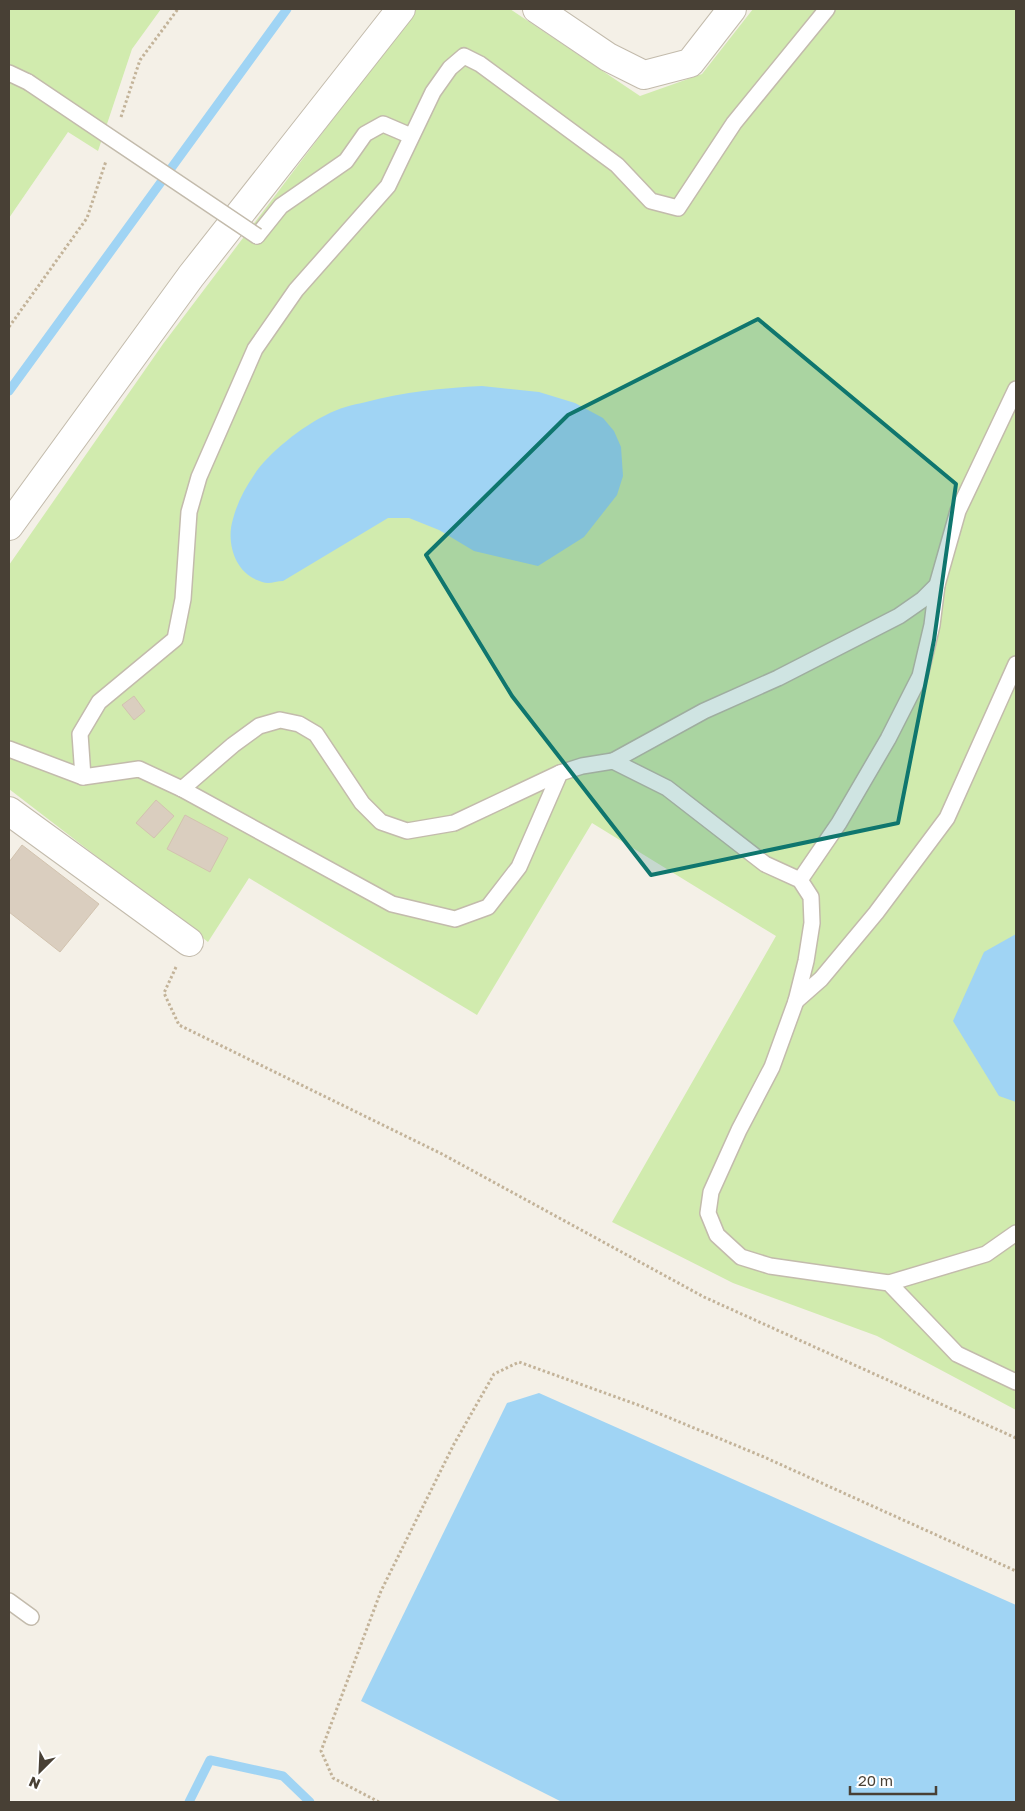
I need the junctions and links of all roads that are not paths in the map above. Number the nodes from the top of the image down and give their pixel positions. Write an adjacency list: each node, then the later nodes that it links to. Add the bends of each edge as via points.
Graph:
1 (401, 9): 8 (street, via 191,276)
2 (537, 9): 3 (street, via 608,57 644,75 690,63)
3 (732, 9)
4 (827, 9): 6 (lane, via 734,123 678,208 651,201 617,165 480,64 464,56 450,68 433,92)
5 (9, 73): 6 (lane, bridge, via 28,82 257,236 281,206 346,161 365,134 383,124)
6 (411, 136): 14 (lane, via 388,186 296,290 255,349 199,476 189,512 184,599 176,639 99,702 80,734)
7 (1016, 389): 9 (lane, via 958,511)
8 (9, 526)
9 (938, 585): 12 (lane, via 899,616 778,678 704,711); 17 (lane, via 920,676 839,823)
10 (1016, 664): 19 (lane, via 947,818 858,935 821,979)
11 (9, 749): 14 (lane)
12 (613, 761): 13 (lane, via 582,766); 17 (lane, via 667,788 765,864)
13 (560, 774): 15 (lane, via 454,824 407,831 381,822 362,803 316,734 300,724 280,720 259,726 232,745); 15 (lane, via 519,867 488,907 455,919 392,904)
14 (83, 777): 15 (lane, via 139,769)
15 (182, 789)
16 (9, 811): 18 (street)
17 (800, 880): 19 (lane, via 811,897 812,923)
18 (189, 942)
19 (796, 1001): 21 (lane, via 772,1067 711,1192 708,1213 717,1235 741,1257 770,1266)
20 (1016, 1233): 21 (lane, via 986,1254)
21 (889, 1283): 22 (lane, via 957,1354)
22 (1016, 1382)
23 (9, 1601): 24 (lane)
24 (31, 1617)

